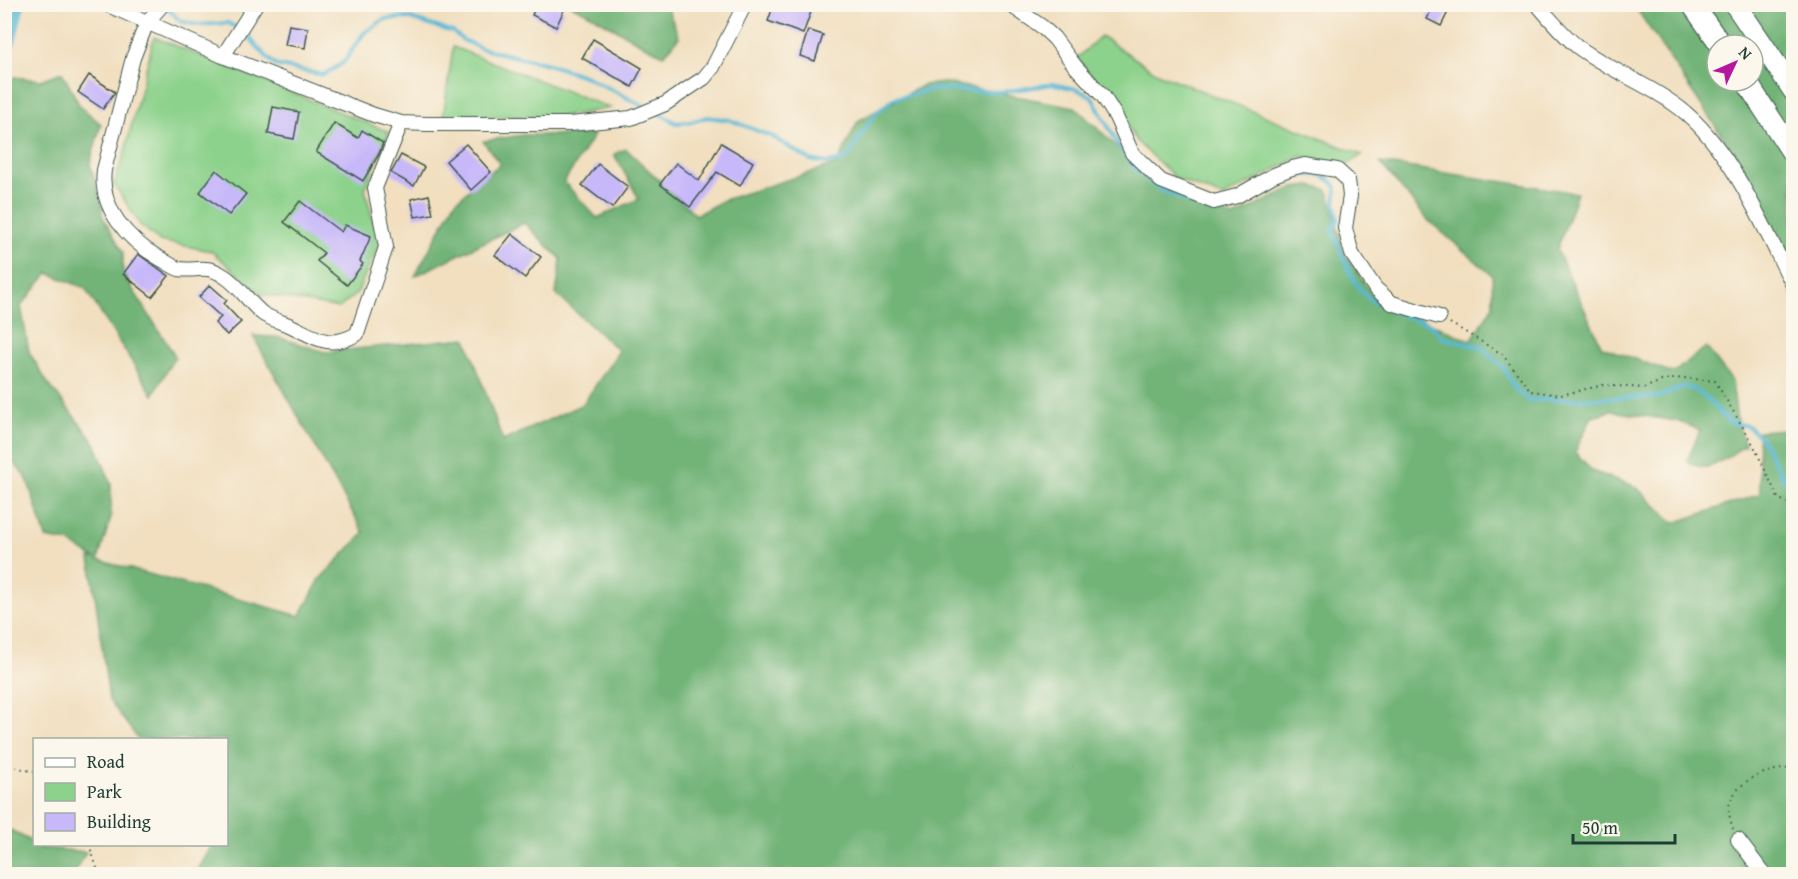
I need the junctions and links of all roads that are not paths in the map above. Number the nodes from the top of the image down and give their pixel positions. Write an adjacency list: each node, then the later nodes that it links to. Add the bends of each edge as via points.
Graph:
1 (106, 4): 9 (street)
2 (163, 4): 9 (street)
3 (256, 4): 11 (street)
4 (745, 4): 14 (street, via 704,78 665,104 631,118 570,124)
5 (1009, 4): 17 (street, via 1054,38 1102,96 1132,153 1161,181 1214,202 1237,196 1292,168 1305,165 1337,170 1348,180 1345,228 1352,254 1375,288 1392,303)
6 (1537, 4): 16 (street, via 1579,47 1688,114 1732,169)
7 (1692, 4): 10 (highway)
8 (1735, 4): 12 (highway)
9 (147, 22): 11 (street); 14 (street, via 133,58 104,170 102,182 109,206 122,228 150,252 179,269 204,267 224,276 264,314 316,339 343,342 357,334 386,247 375,188)
10 (1713, 33)
11 (223, 56): 14 (street)
12 (1794, 91)
13 (1754, 93): 15 (highway)
14 (401, 123)
15 (1794, 155)
16 (1794, 288)
17 (1439, 317)
18 (1738, 840): 19 (street)
19 (1764, 874)

